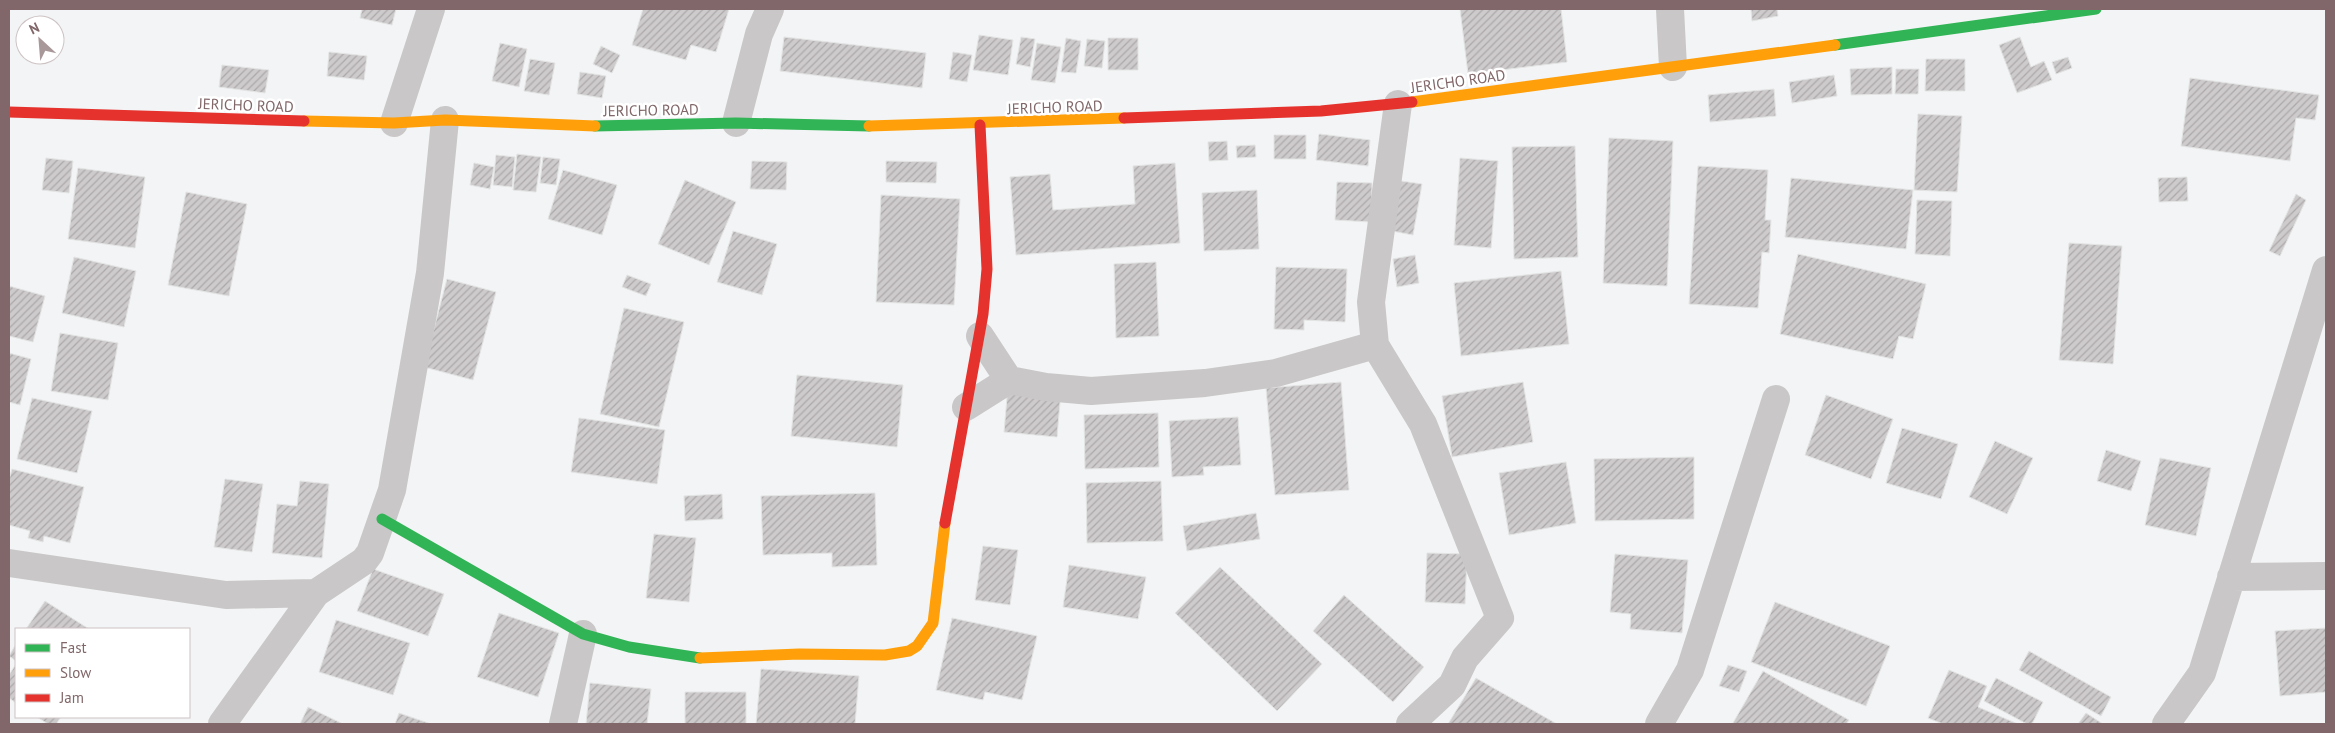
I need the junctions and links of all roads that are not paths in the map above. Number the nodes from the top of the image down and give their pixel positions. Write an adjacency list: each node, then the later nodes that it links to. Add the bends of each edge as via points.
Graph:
1 (431, 9): 10 (street)
2 (770, 9): 11 (street, via 759,34)
3 (1670, 9): 6 (street)
4 (2096, 9): 5 (street, JERICHO ROAD)
5 (2033, 13): 6 (street, JERICHO ROAD)
6 (1674, 67): 7 (street, JERICHO ROAD)
7 (1398, 104): 12 (street, JERICHO ROAD, via 1321,111); 16 (street, via 1371,302)
8 (9, 112): 10 (street, JERICHO ROAD)
9 (445, 120): 10 (street, JERICHO ROAD); 11 (street, JERICHO ROAD, via 604,126); 20 (street, via 430,272 392,490)
10 (394, 123)
11 (736, 123): 12 (street, JERICHO ROAD, via 852,128)
12 (980, 124): 15 (street, via 987,269)
13 (2326, 270): 14 (street)
14 (2319, 316): 23 (street)
15 (980, 336): 17 (street); 19 (street)
16 (1375, 345): 17 (street, via 1276,373 1206,383 1091,391); 28 (street, via 1423,424 1500,618 1465,658 1452,685)
17 (1009, 380): 19 (street)
18 (1776, 399): 29 (street, via 1690,670)
19 (966, 407): 25 (street, via 947,509 933,622 917,646 885,655 694,658 629,647)
20 (382, 519): 24 (street, via 364,561); 25 (street)
21 (9, 563): 24 (street, via 226,595)
22 (2326, 576): 23 (street)
23 (2231, 577): 30 (street, via 2202,673)
24 (316, 593): 26 (street)
25 (583, 634): 27 (street)
26 (222, 724)
27 (563, 724)
28 (1410, 724)
29 (1659, 724)
30 (2166, 724)

